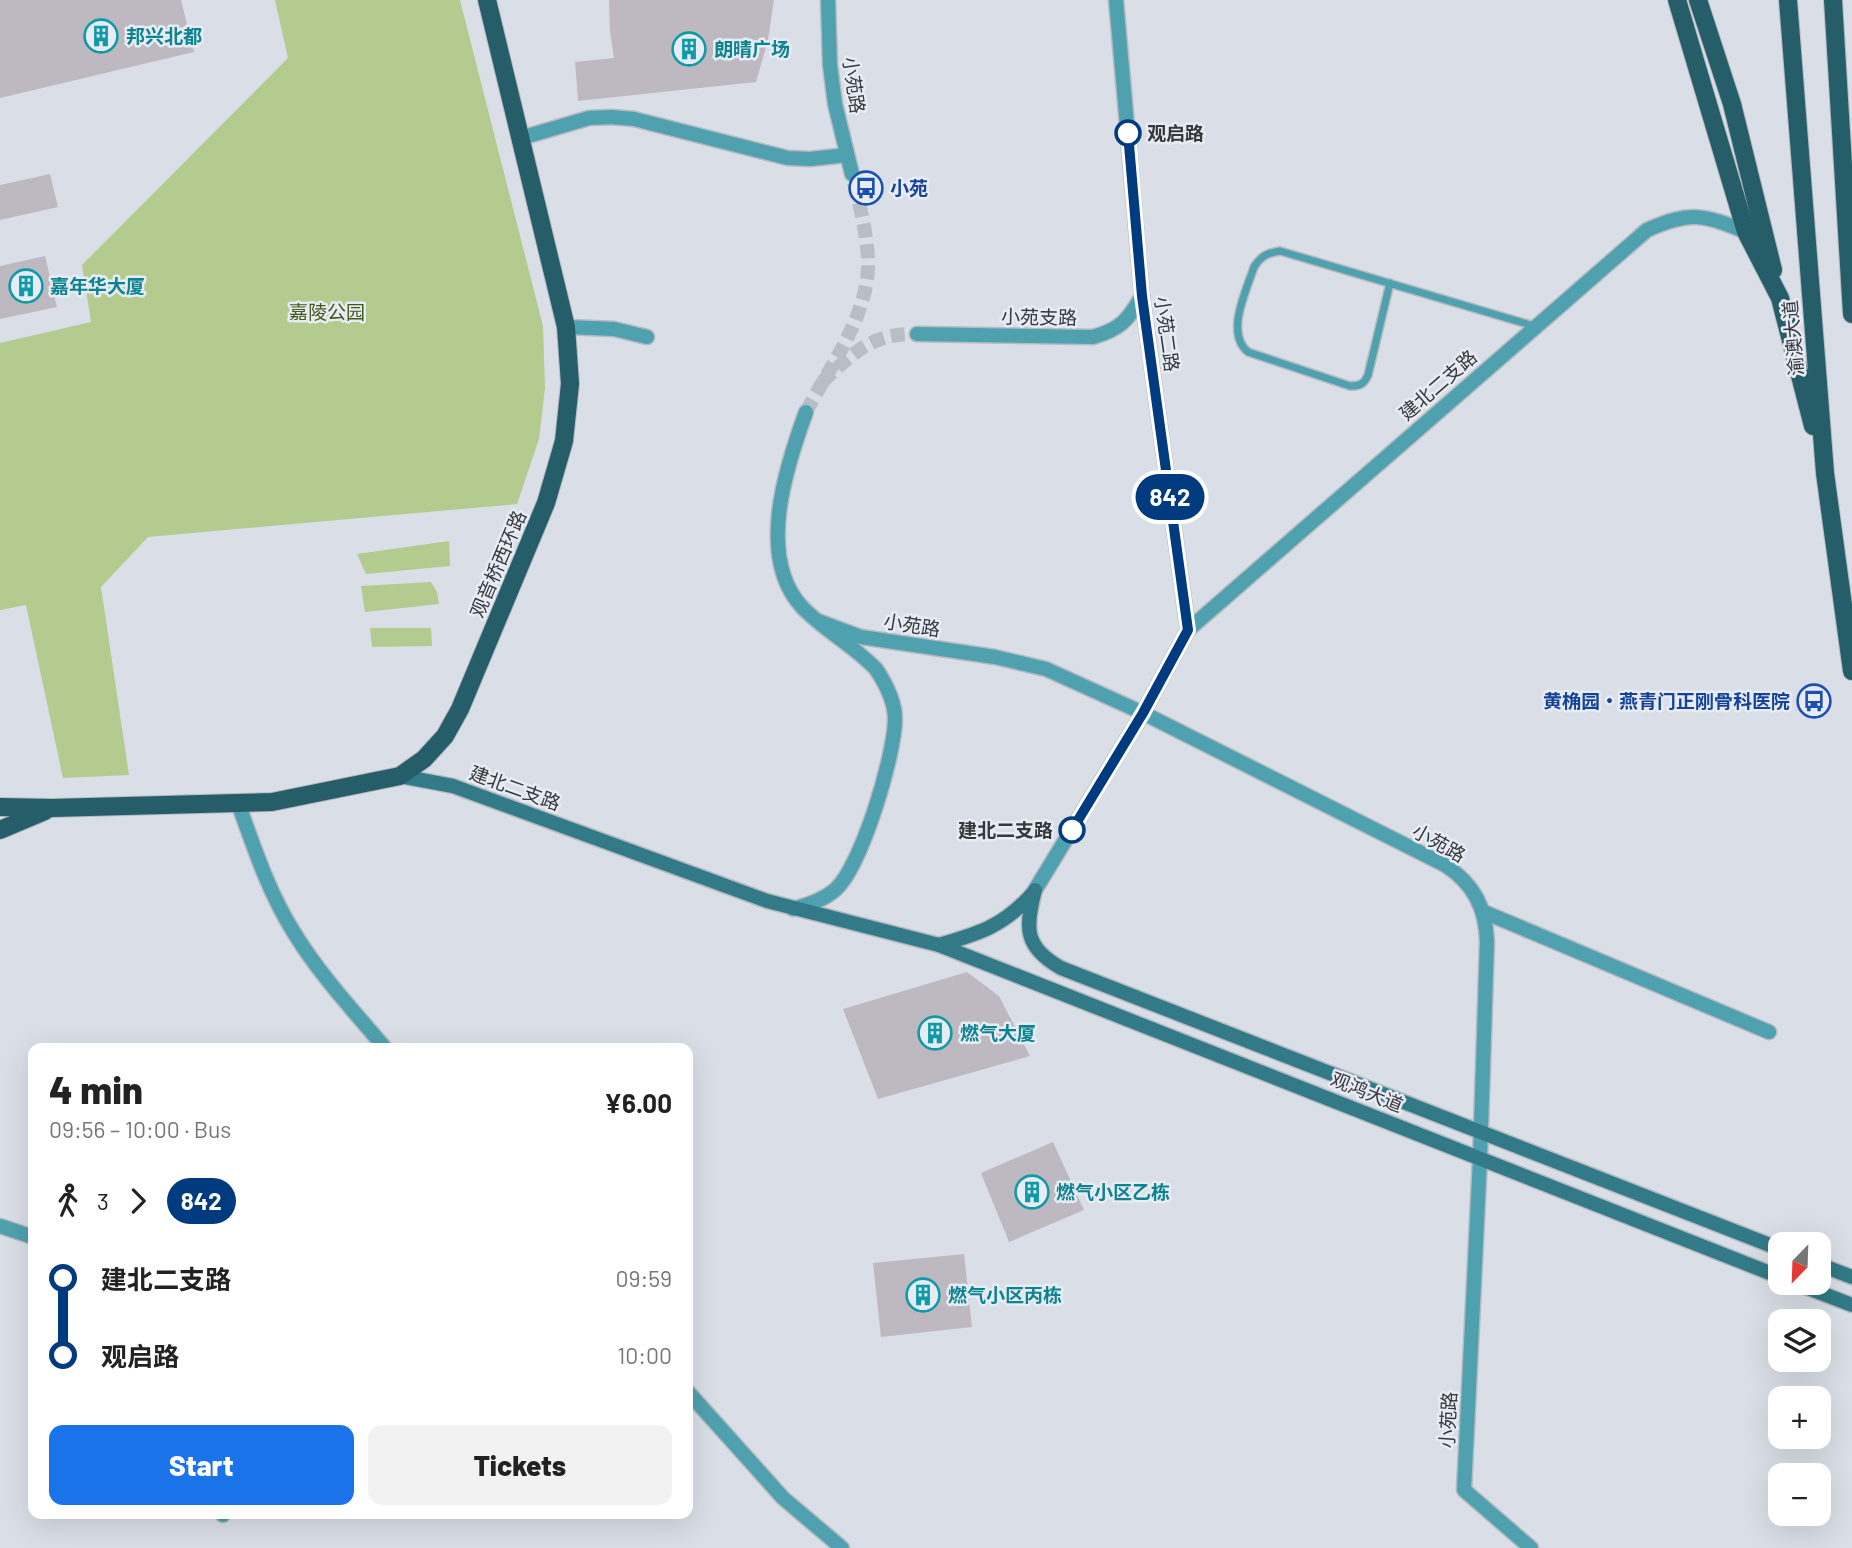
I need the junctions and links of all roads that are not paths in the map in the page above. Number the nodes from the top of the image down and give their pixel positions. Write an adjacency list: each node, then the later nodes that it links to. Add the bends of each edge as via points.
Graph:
1 (487, 0): 8 (main road, 观音桥西环路)
2 (828, 0): 9 (street, 小苑路, via 830,65)
3 (1116, 0): 14 (street, 小苑二路)
4 (1677, 0): 11 (main road)
5 (1698, 0): 15 (main road, via 1731,104)
6 (1788, 0): 22 (main road, 渝澳大道)
7 (1833, 0): 12 (main road)
8 (521, 138): 9 (street, via 589,118 611,117 788,158); 18 (main road, 观音桥西环路)
9 (847, 155): 10 (street, 小苑路)
10 (852, 174)
11 (1746, 232): 15 (main road); 17 (street, 建北二支路, via 1697,216 1673,218 1647,230)
12 (1851, 278): 16 (main road)
13 (1390, 284): 13 (lane, via 1280,251 1268,253 1254,267 1236,329 1240,345 1248,352 1358,386 1368,375); 17 (lane)
14 (1142, 296): 19 (street, 小苑支路, via 1120,327 1093,337); 24 (street, 小苑二路)
15 (1780, 298): 22 (main road)
16 (1852, 314)
17 (1534, 326): 24 (street, 建北二支路)
18 (566, 327): 20 (street, via 614,329); 27 (main road, 观音桥西环路, via 570,384 564,441 546,503 460,709 445,736)
19 (917, 334)
20 (647, 337)
21 (807, 412): 23 (street, 小苑路, via 784,481 780,551 792,594)
22 (1825, 473): 25 (main road, 渝澳大道)
23 (818, 621): 26 (street, 小苑路, via 861,637 1046,669); 33 (street, 小苑路, via 865,658 884,681 895,716 894,732 864,844 853,867 837,888)
24 (1188, 630): 26 (street, 建北二支路)
25 (1852, 671)
26 (1143, 713): 32 (street, 建北二支路); 34 (street, 小苑路, via 1445,866 1469,885)
27 (401, 776): 28 (main road, 观音桥西环路, via 272,802); 33 (main road, 建北二支路, via 453,786)
28 (239, 803): 30 (main road, 观音桥西环路); 37 (street, via 261,869 292,930 329,983)
29 (0, 807): 30 (main road, 观音桥西环路)
30 (52, 808): 31 (main road)
31 (0, 830)
32 (1035, 890): 35 (main road, 建北二支路, via 1002,922); 38 (main road, 观鸿大道, via 1028,932 1034,947 1060,968)
33 (793, 909): 35 (main road, 建北二支路)
34 (1484, 912): 36 (street); 38 (street, 小苑路, via 1488,942)
35 (939, 945): 39 (main road, 观鸿大道)
36 (1769, 1032)
37 (381, 1043)
38 (1480, 1133): 39 (street, 小苑路); 42 (main road, 观鸿大道)
39 (1480, 1158): 44 (main road, 观鸿大道); 50 (street, 小苑路, via 1464,1490)
40 (0, 1226): 41 (street)
41 (28, 1235)
42 (1768, 1244)
43 (1831, 1269): 45 (main road)
44 (1768, 1272)
45 (1852, 1277)
46 (1827, 1295): 47 (main road)
47 (1852, 1305)
48 (693, 1398): 49 (street, via 783,1498)
49 (842, 1548)
50 (1531, 1548)

